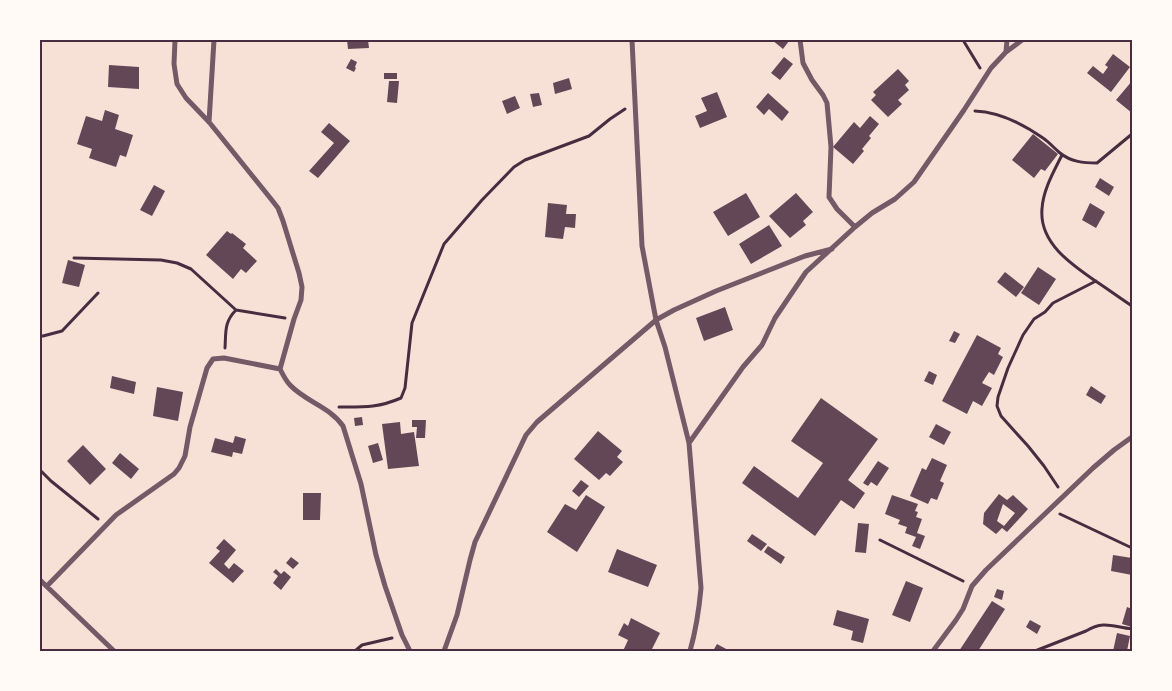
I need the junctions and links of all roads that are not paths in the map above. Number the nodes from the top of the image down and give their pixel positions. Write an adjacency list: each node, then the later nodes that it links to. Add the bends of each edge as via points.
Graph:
1 (175, 40): 8 (street, via 177,84)
2 (214, 40): 8 (street)
3 (632, 40): 11 (street, via 642,246)
4 (800, 40): 9 (street, via 803,63 827,103 831,147 829,196 836,209)
5 (1007, 40): 7 (street)
6 (1022, 40): 7 (street)
7 (1006, 52): 9 (street, via 991,68 914,182)
8 (209, 122): 12 (street, via 278,208 299,273 301,300)
9 (854, 227): 10 (street)
10 (832, 248): 11 (street, via 734,284); 14 (street, via 806,272 775,318 762,345)
11 (656, 320): 14 (street); 19 (street, via 526,435 475,542)
12 (280, 369): 16 (street, via 224,358 209,363 179,468 116,515); 18 (street, via 292,387 338,418 343,426 361,484 385,586)
13 (1132, 437): 21 (street, via 1093,468 972,586 956,620)
14 (688, 443): 20 (street, via 701,588 698,620)
15 (40, 580): 16 (street)
16 (47, 586): 17 (street)
17 (114, 651)
18 (410, 651)
19 (444, 651)
20 (690, 651)
21 (933, 651)

